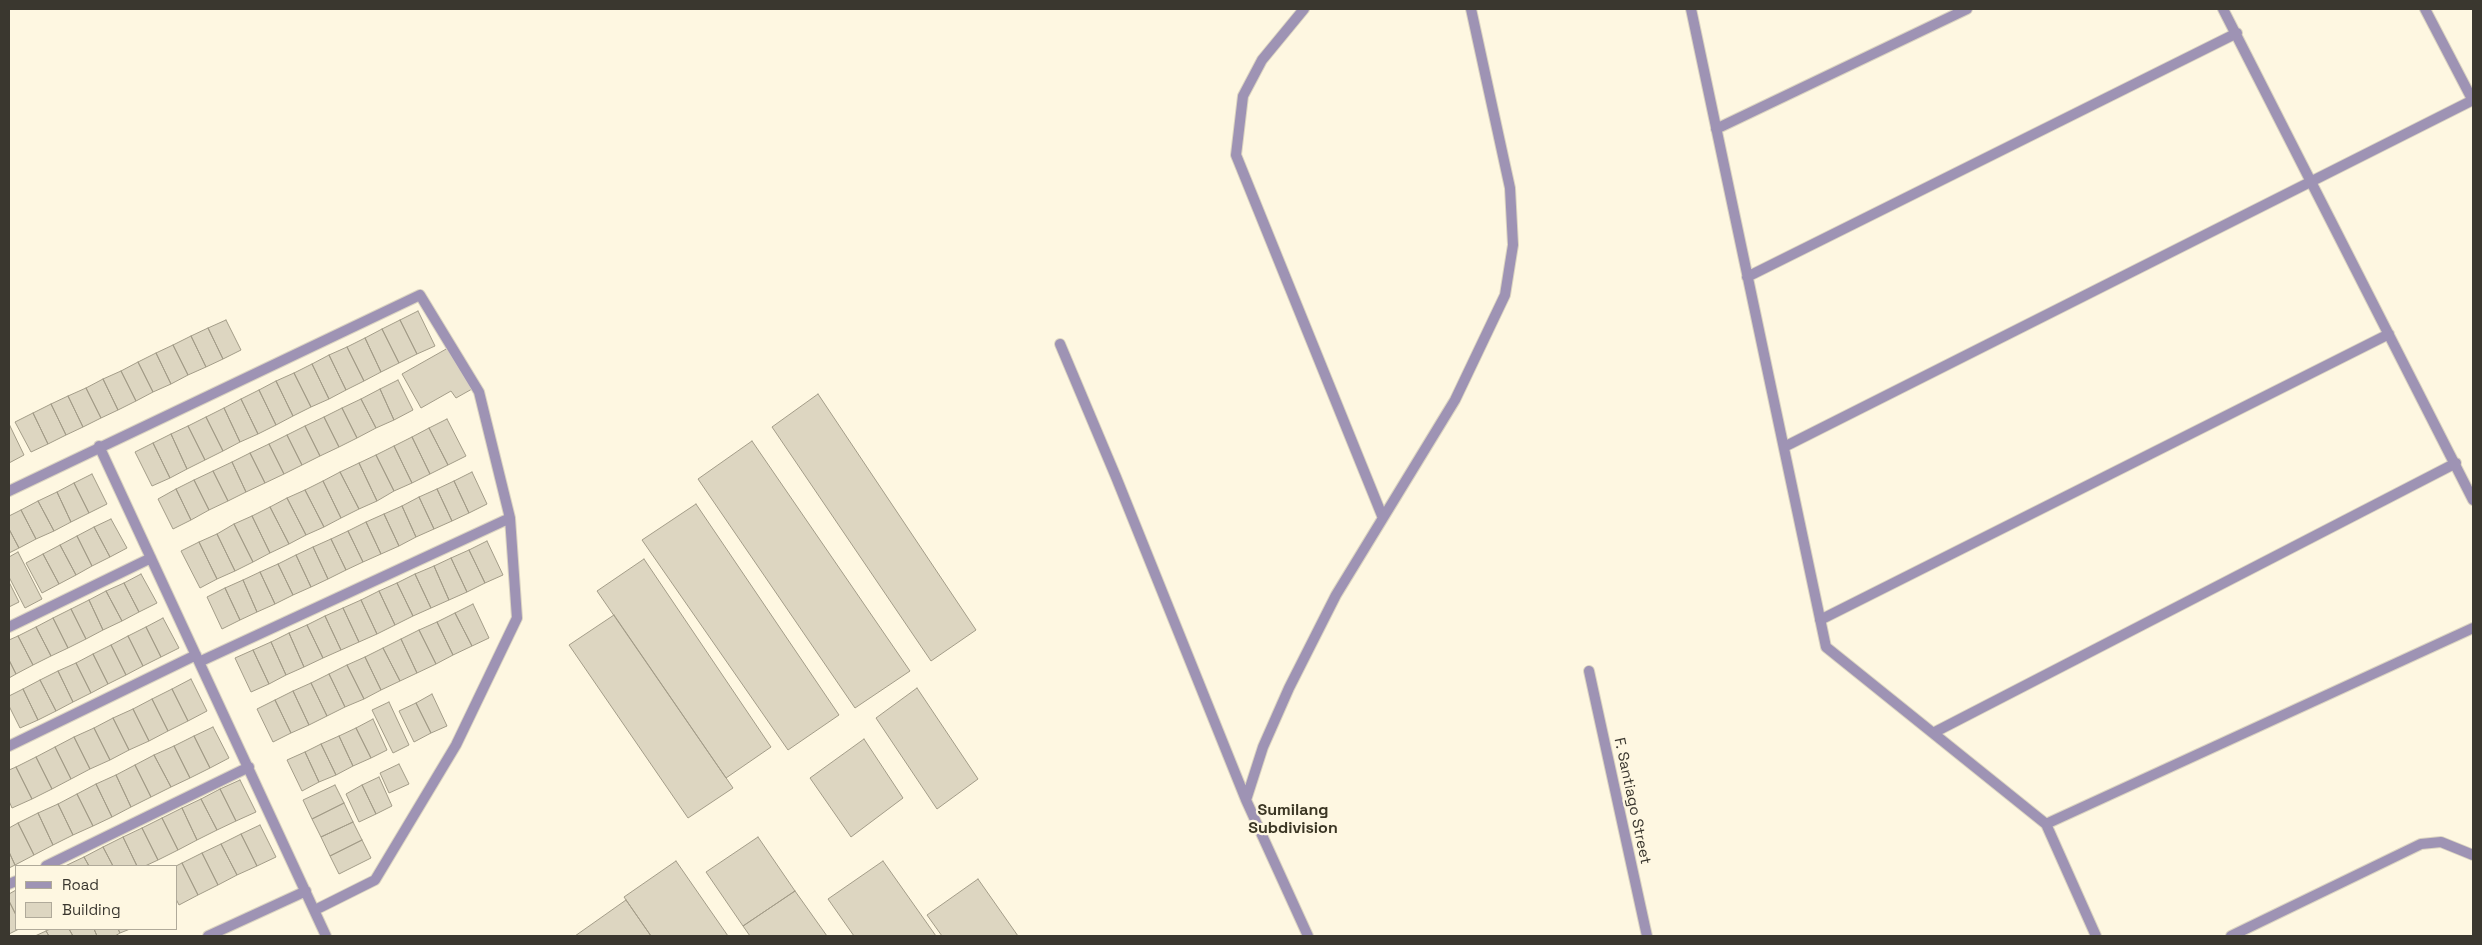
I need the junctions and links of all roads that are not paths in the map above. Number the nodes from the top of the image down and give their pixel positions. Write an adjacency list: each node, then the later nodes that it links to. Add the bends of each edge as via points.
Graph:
1 (1304, 9): 20 (street, via 1262,60 1243,96 1236,155)
2 (1471, 9): 20 (street, via 1510,188 1513,245 1505,295 1456,400)
3 (1690, 9): 9 (street)
4 (1967, 9): 9 (street)
5 (2223, 9): 7 (street)
6 (2425, 9): 8 (street)
7 (2237, 34): 10 (street); 11 (street)
8 (2473, 100): 10 (street)
9 (1716, 129): 11 (street)
10 (2312, 182): 12 (street); 15 (street)
11 (1747, 277): 15 (street)
12 (2389, 334): 16 (street); 22 (street)
13 (1060, 344): 30 (street)
14 (99, 446): 17 (street); 19 (street, via 420,295 479,392); 21 (street)
15 (1784, 447): 22 (street)
16 (2456, 463): 18 (street); 27 (street)
17 (9, 491)
18 (2473, 500)
19 (510, 518): 25 (street); 35 (street, via 517,618 456,745 375,880)
20 (1383, 518): 30 (street, via 1336,595 1289,688 1263,747)
21 (151, 558): 23 (street); 25 (street)
22 (1820, 620): 27 (street, via 1826,647)
23 (9, 627)
24 (2473, 628): 31 (street)
25 (198, 658): 28 (street); 29 (street)
26 (1589, 671): 39 (street, F. Santiago Street)
27 (1932, 733): 31 (street)
28 (9, 746)
29 (248, 767): 33 (street); 34 (street)
30 (1246, 800): 38 (street)
31 (2046, 824): 40 (street)
32 (2473, 855): 41 (street, via 2441,842 2421,844)
33 (48, 865)
34 (306, 891): 35 (street); 36 (street)
35 (315, 910): 37 (street)
36 (208, 936)
37 (326, 936)
38 (1308, 936)
39 (1647, 936)
40 (2096, 936)
41 (2231, 936)

